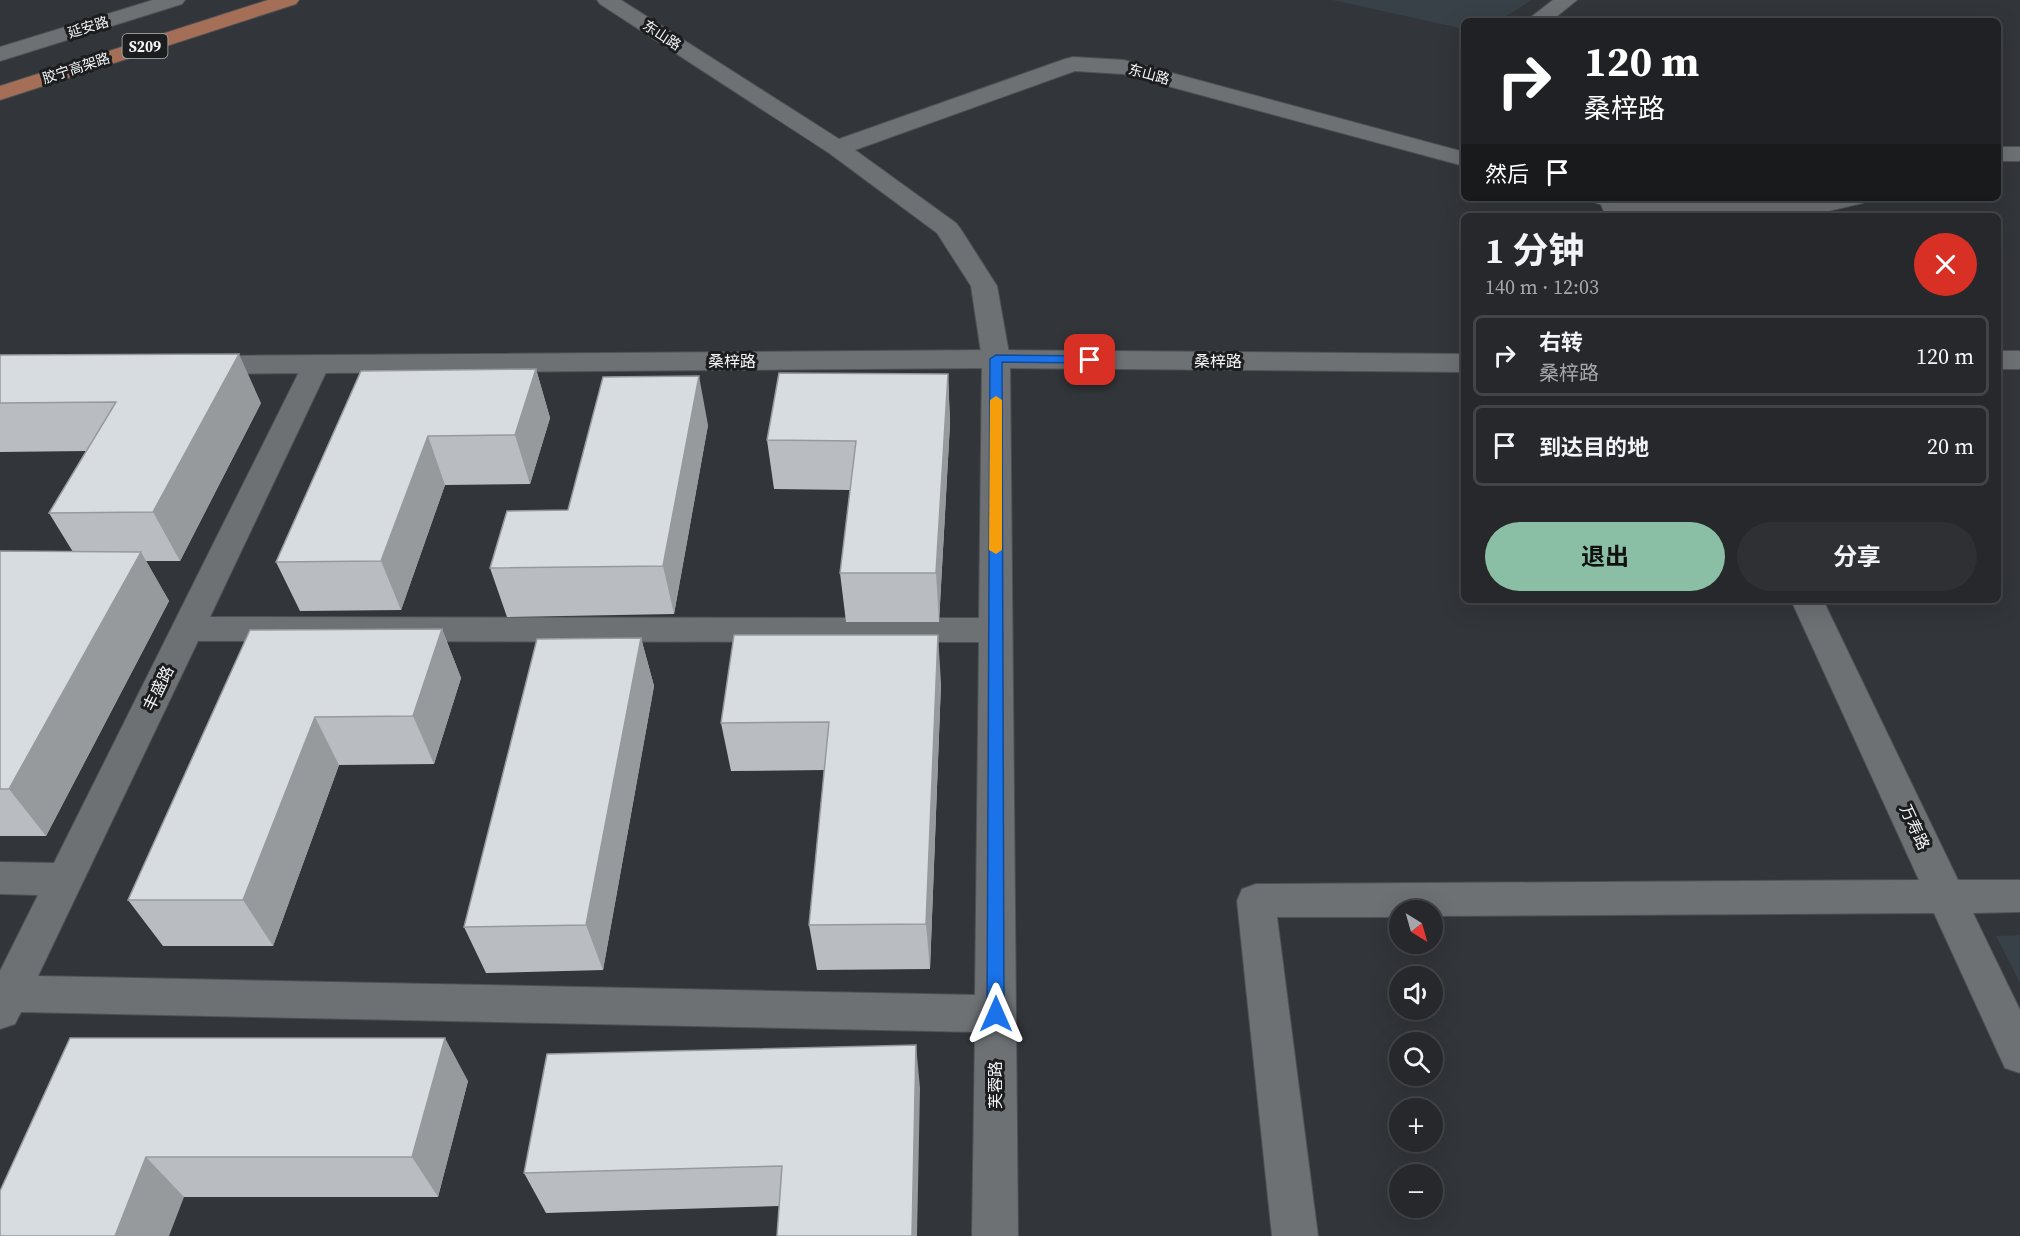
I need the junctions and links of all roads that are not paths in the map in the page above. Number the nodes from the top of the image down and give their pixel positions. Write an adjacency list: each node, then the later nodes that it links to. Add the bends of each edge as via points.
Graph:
1 (175, 0): 7 (street, 延安路)
2 (233, 0): 8 (highway, 胶宁高架路 / S209)
3 (289, 0): 9 (highway, 胶宁高架路 / S209)
4 (607, 0): 10 (street, 东山路)
5 (1567, 0): 6 (street)
6 (1541, 18)
7 (0, 54)
8 (0, 74)
9 (0, 93)
10 (837, 148): 13 (street, 东山路, via 1073,64 1124,67); 16 (street, 东山路, via 947,228 984,286)
11 (2001, 154): 12 (street)
12 (2020, 154)
13 (1461, 158)
14 (1841, 201): 15 (street, via 1820,206 1665,208)
15 (1611, 203)
16 (996, 359): 19 (street, 桑梓路); 20 (street, 桑梓路); 24 (street, 芙蓉路)
17 (2001, 360): 18 (street)
18 (2020, 360)
19 (1461, 363)
20 (316, 364): 21 (street, 桑梓路); 23 (street, 丰盛路)
21 (175, 365)
22 (1808, 603): 28 (street, 万寿路)
23 (187, 629): 24 (street); 26 (street, 丰盛路)
24 (996, 630): 30 (street, 芙蓉路)
25 (0, 878): 26 (street)
26 (65, 879): 29 (street, 丰盛路)
27 (2020, 896): 28 (street)
28 (1948, 897): 31 (street, 万寿路); 33 (street, via 1256,901)
29 (4, 1003): 30 (street)
30 (996, 1014): 32 (street, 芙蓉路)
31 (2020, 1054)
32 (995, 1236)
33 (1295, 1236)

